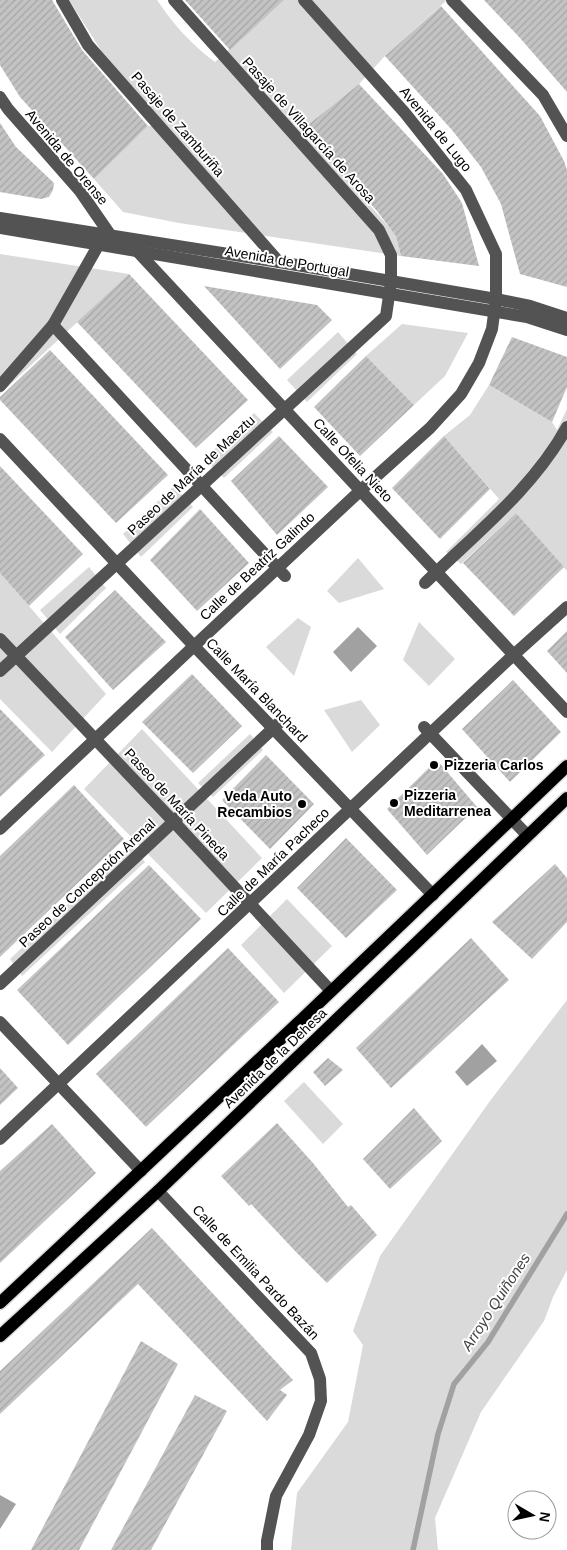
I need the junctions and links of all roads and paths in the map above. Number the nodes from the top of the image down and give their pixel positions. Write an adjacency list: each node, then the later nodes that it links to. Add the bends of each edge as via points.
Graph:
1 (62, 0): 12 (street, Pasaje de Zamburiña, via 88,45)
2 (174, 0): 13 (street, Pasaje de Villagarcía de Arosa, via 379,230 391,255)
3 (304, 0): 14 (street, Avenida de Lugo, via 405,113 466,190 496,254)
4 (452, 0): 6 (street, via 543,95)
5 (0, 96): 9 (street, Avenida de Orense, via 8,110 80,191)
6 (567, 136)
7 (0, 218): 9 (street, Avenida de Portugal)
8 (0, 228): 10 (street, Avenida de Portugal)
9 (111, 236): 10 (street); 11 (street, Calle Ofelia Nieto); 12 (street, Avenida de Portugal)
10 (99, 244): 11 (street, Avenida de Portugal); 16 (street)
11 (137, 251): 13 (street, Avenida de Portugal); 19 (street, Calle Ofelia Nieto)
12 (280, 262): 13 (street, Avenida de Portugal)
13 (390, 288): 14 (street, Avenida de Portugal); 19 (street, Paseo de María de Maeztu, via 386,316)
14 (496, 306): 15 (street, Avenida de Portugal, via 530,306); 17 (street, Avenida de Portugal); 23 (street, Calle de Beatriz Galindo, via 492,329 479,363 460,394 430,428)
15 (567, 318)
16 (54, 325): 18 (street); 22 (street)
17 (567, 330)
18 (0, 386)
19 (284, 409): 22 (street, Paseo de María de Maeztu); 23 (street, Calle Ofelia Nieto)
20 (567, 427): 25 (street, via 544,464 520,491)
21 (0, 439): 24 (street, Calle María Blanchard)
22 (201, 486): 24 (street, Paseo de María de Maeztu); 26 (street)
23 (361, 490): 25 (street, Calle Ofelia Nieto); 26 (street, Calle de Beatriz Galindo)
24 (116, 564): 30 (street, Calle María Blanchard); 32 (street, Paseo de María de Maeztu)
25 (437, 571): 27 (street); 31 (street, Calle Ofelia Nieto)
26 (281, 572): 30 (street, Calle de Beatriz Galindo)
27 (425, 582)
28 (567, 607): 31 (street, Calle de María Pacheco)
29 (0, 639): 32 (street, Paseo de María Pineda)
30 (194, 646): 35 (street, Calle María Blanchard); 37 (street, Calle de Beatriz Galindo)
31 (514, 654): 34 (street, Calle Ofelia Nieto); 36 (street, Calle de María Pacheco)
32 (16, 656): 33 (street, Paseo de María de Maeztu); 37 (street, Paseo de María Pineda)
33 (0, 671)
34 (567, 712)
35 (277, 725): 40 (street, Calle María Blanchard); 42 (street, Paseo de Concepción Arenal)
36 (427, 730): 40 (street, Calle de María Pacheco); 41 (street)
37 (95, 740): 42 (street, Paseo de María Pineda); 43 (street, Calle de Beatriz Galindo)
38 (567, 766): 41 (main road, Avenida de la Dehesa)
39 (567, 798): 44 (main road, Avenida de la Dehesa)
40 (350, 809): 45 (street, Calle María Blanchard); 46 (street, Calle de María Pacheco)
41 (512, 819): 44 (street); 45 (main road, Avenida de la Dehesa)
42 (174, 822): 46 (street, Paseo de María Pineda); 47 (street, Paseo de Concepción Arenal)
43 (0, 830)
44 (527, 835): 53 (main road, Avenida de la Dehesa)
45 (432, 895): 48 (main road, Avenida de la Dehesa)
46 (250, 905): 48 (street, Paseo de María Pineda); 50 (street, Calle de María Pacheco)
47 (0, 984)
48 (331, 991): 52 (main road, Avenida de la Dehesa)
49 (0, 1022): 50 (street)
50 (58, 1084): 51 (street, Calle de María Pacheco); 52 (street)
51 (0, 1139)
52 (141, 1171): 54 (main road, Avenida de la Dehesa)
53 (158, 1191): 55 (main road, Avenida de la Dehesa); 56 (street, Calle de Emilia Pardo Bazán, via 311,1353 320,1379 321,1401 309,1435 276,1496)
54 (0, 1303)
55 (0, 1336)
56 (267, 1550)

